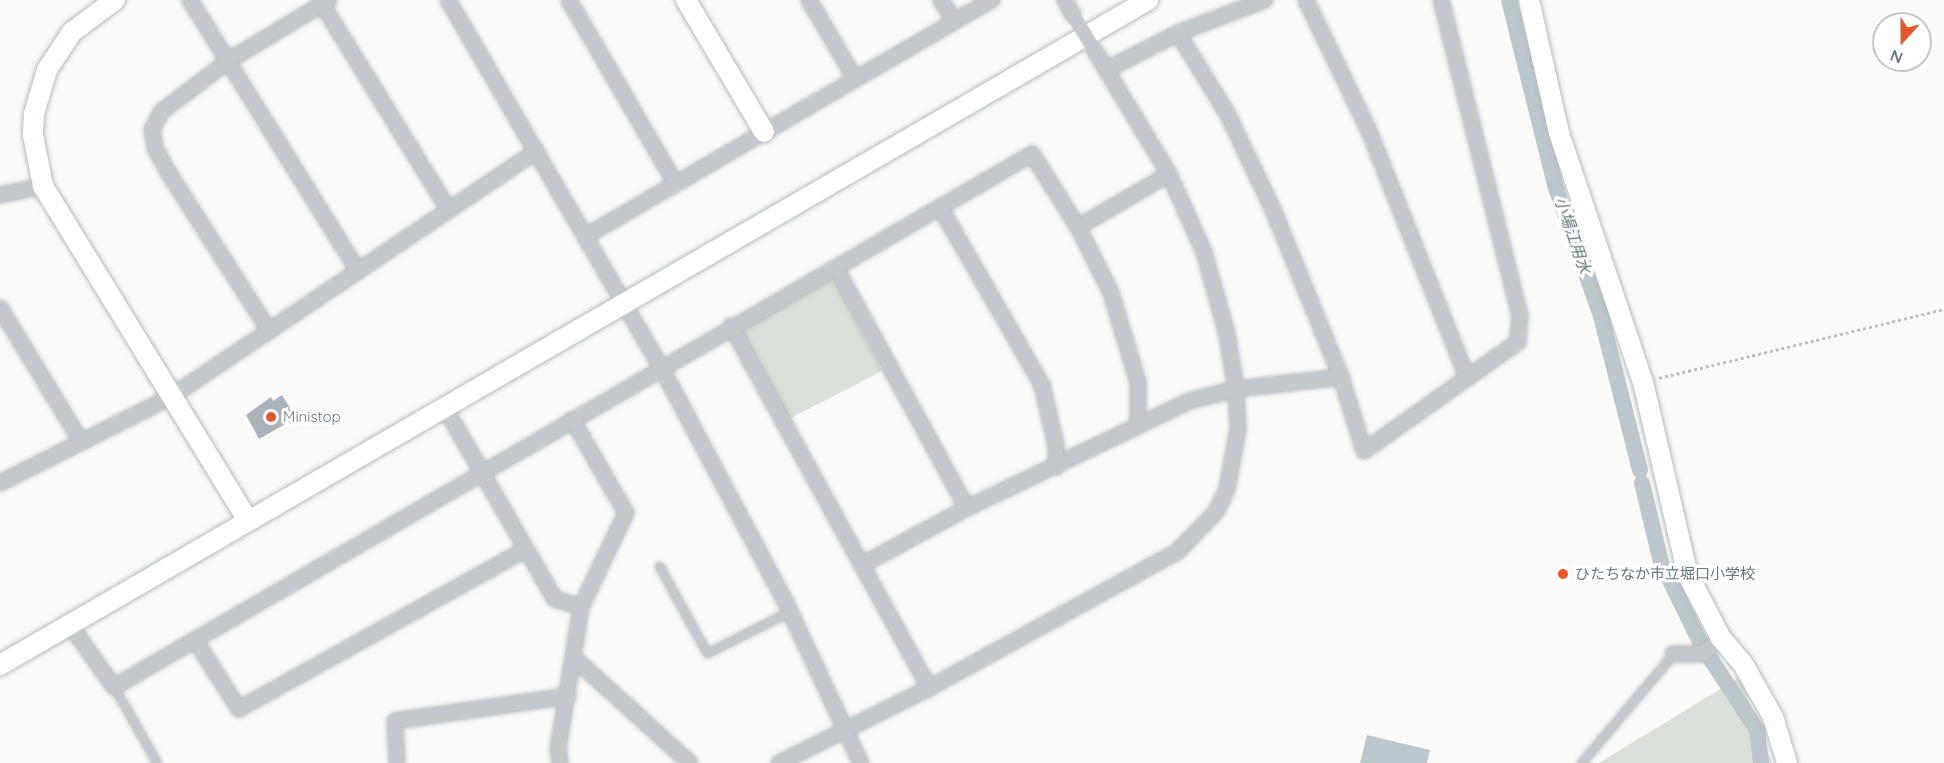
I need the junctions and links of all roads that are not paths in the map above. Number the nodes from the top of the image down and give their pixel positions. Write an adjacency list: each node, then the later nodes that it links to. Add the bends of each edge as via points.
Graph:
1 (115, 0): 25 (street, via 72,32 47,70 34,114 33,135)
2 (190, 0): 18 (street)
3 (448, 0): 22 (street)
4 (569, 0): 24 (street)
5 (686, 0): 21 (street)
6 (809, 0): 20 (street)
7 (941, 0): 16 (street)
8 (992, 0): 16 (street)
9 (1065, 0): 19 (street, bridge)
10 (1148, 0): 33 (street)
11 (1265, 0): 17 (street)
12 (1306, 0): 39 (street, via 1369,131)
13 (1441, 0): 39 (street, via 1520,316 1518,342)
14 (1528, 0): 57 (street, via 1559,133 1643,382 1688,575)
15 (325, 2): 18 (street); 28 (street)
16 (954, 21): 20 (street)
17 (1178, 33): 19 (street); 38 (street, via 1228,115 1274,212)
18 (228, 61): 32 (street); 36 (street, via 161,112 152,130 153,139 168,172)
19 (1106, 70): 23 (street)
20 (854, 77): 21 (street)
21 (764, 132): 24 (street)
22 (536, 151): 28 (street); 30 (street)
23 (1169, 174): 29 (street); 40 (street, via 1204,252 1227,334)
24 (675, 183): 30 (street)
25 (43, 186): 26 (street); 41 (street)
26 (0, 195)
27 (940, 207): 29 (street, via 1032,154); 31 (street); 46 (street, via 1042,385)
28 (448, 209): 32 (street)
29 (1078, 227): 44 (street, via 1125,334 1138,382)
30 (586, 236): 33 (street)
31 (836, 268): 35 (street); 49 (street)
32 (358, 271): 36 (street)
33 (624, 302): 37 (street); 42 (street)
34 (0, 308): 45 (street)
35 (731, 326): 37 (street); 52 (street)
36 (268, 329): 41 (street)
37 (661, 367): 43 (street); 55 (street)
38 (1341, 377): 39 (street, via 1364,451); 40 (street)
39 (1467, 377)
40 (1236, 389): 44 (street, via 1189,401); 63 (street, via 1235,460 1227,489 1200,531 1178,550)
41 (172, 396): 45 (street); 50 (street)
42 (444, 408): 47 (street); 50 (street)
43 (572, 419): 47 (street); 54 (street, via 626,513)
44 (1138, 425): 46 (street)
45 (81, 441): 48 (street)
46 (1056, 467): 49 (street)
47 (481, 470): 51 (street); 58 (street)
48 (0, 483)
49 (967, 508): 52 (street)
50 (248, 519): 56 (street)
51 (525, 550): 54 (street, via 555,599); 58 (street, via 239,709)
52 (862, 565): 63 (street)
53 (659, 566): 55 (lane, via 707,653)
54 (581, 607): 60 (street)
55 (790, 611): 65 (street)
56 (70, 625): 61 (street); 62 (street)
57 (1721, 638): 59 (street, via 1703,654); 73 (street, via 1743,664 1773,717)
58 (195, 640): 62 (street)
59 (1673, 654): 72 (lane)
60 (574, 658): 64 (street); 69 (street)
61 (0, 665)
62 (114, 687): 66 (lane)
63 (929, 688): 65 (street)
64 (568, 696): 67 (street, via 395,721); 68 (street, via 558,749)
65 (848, 731): 70 (street); 71 (street)
66 (157, 763)
67 (398, 763)
68 (560, 763)
69 (690, 763)
70 (779, 763)
71 (861, 763)
72 (1581, 763)
73 (1787, 763)

